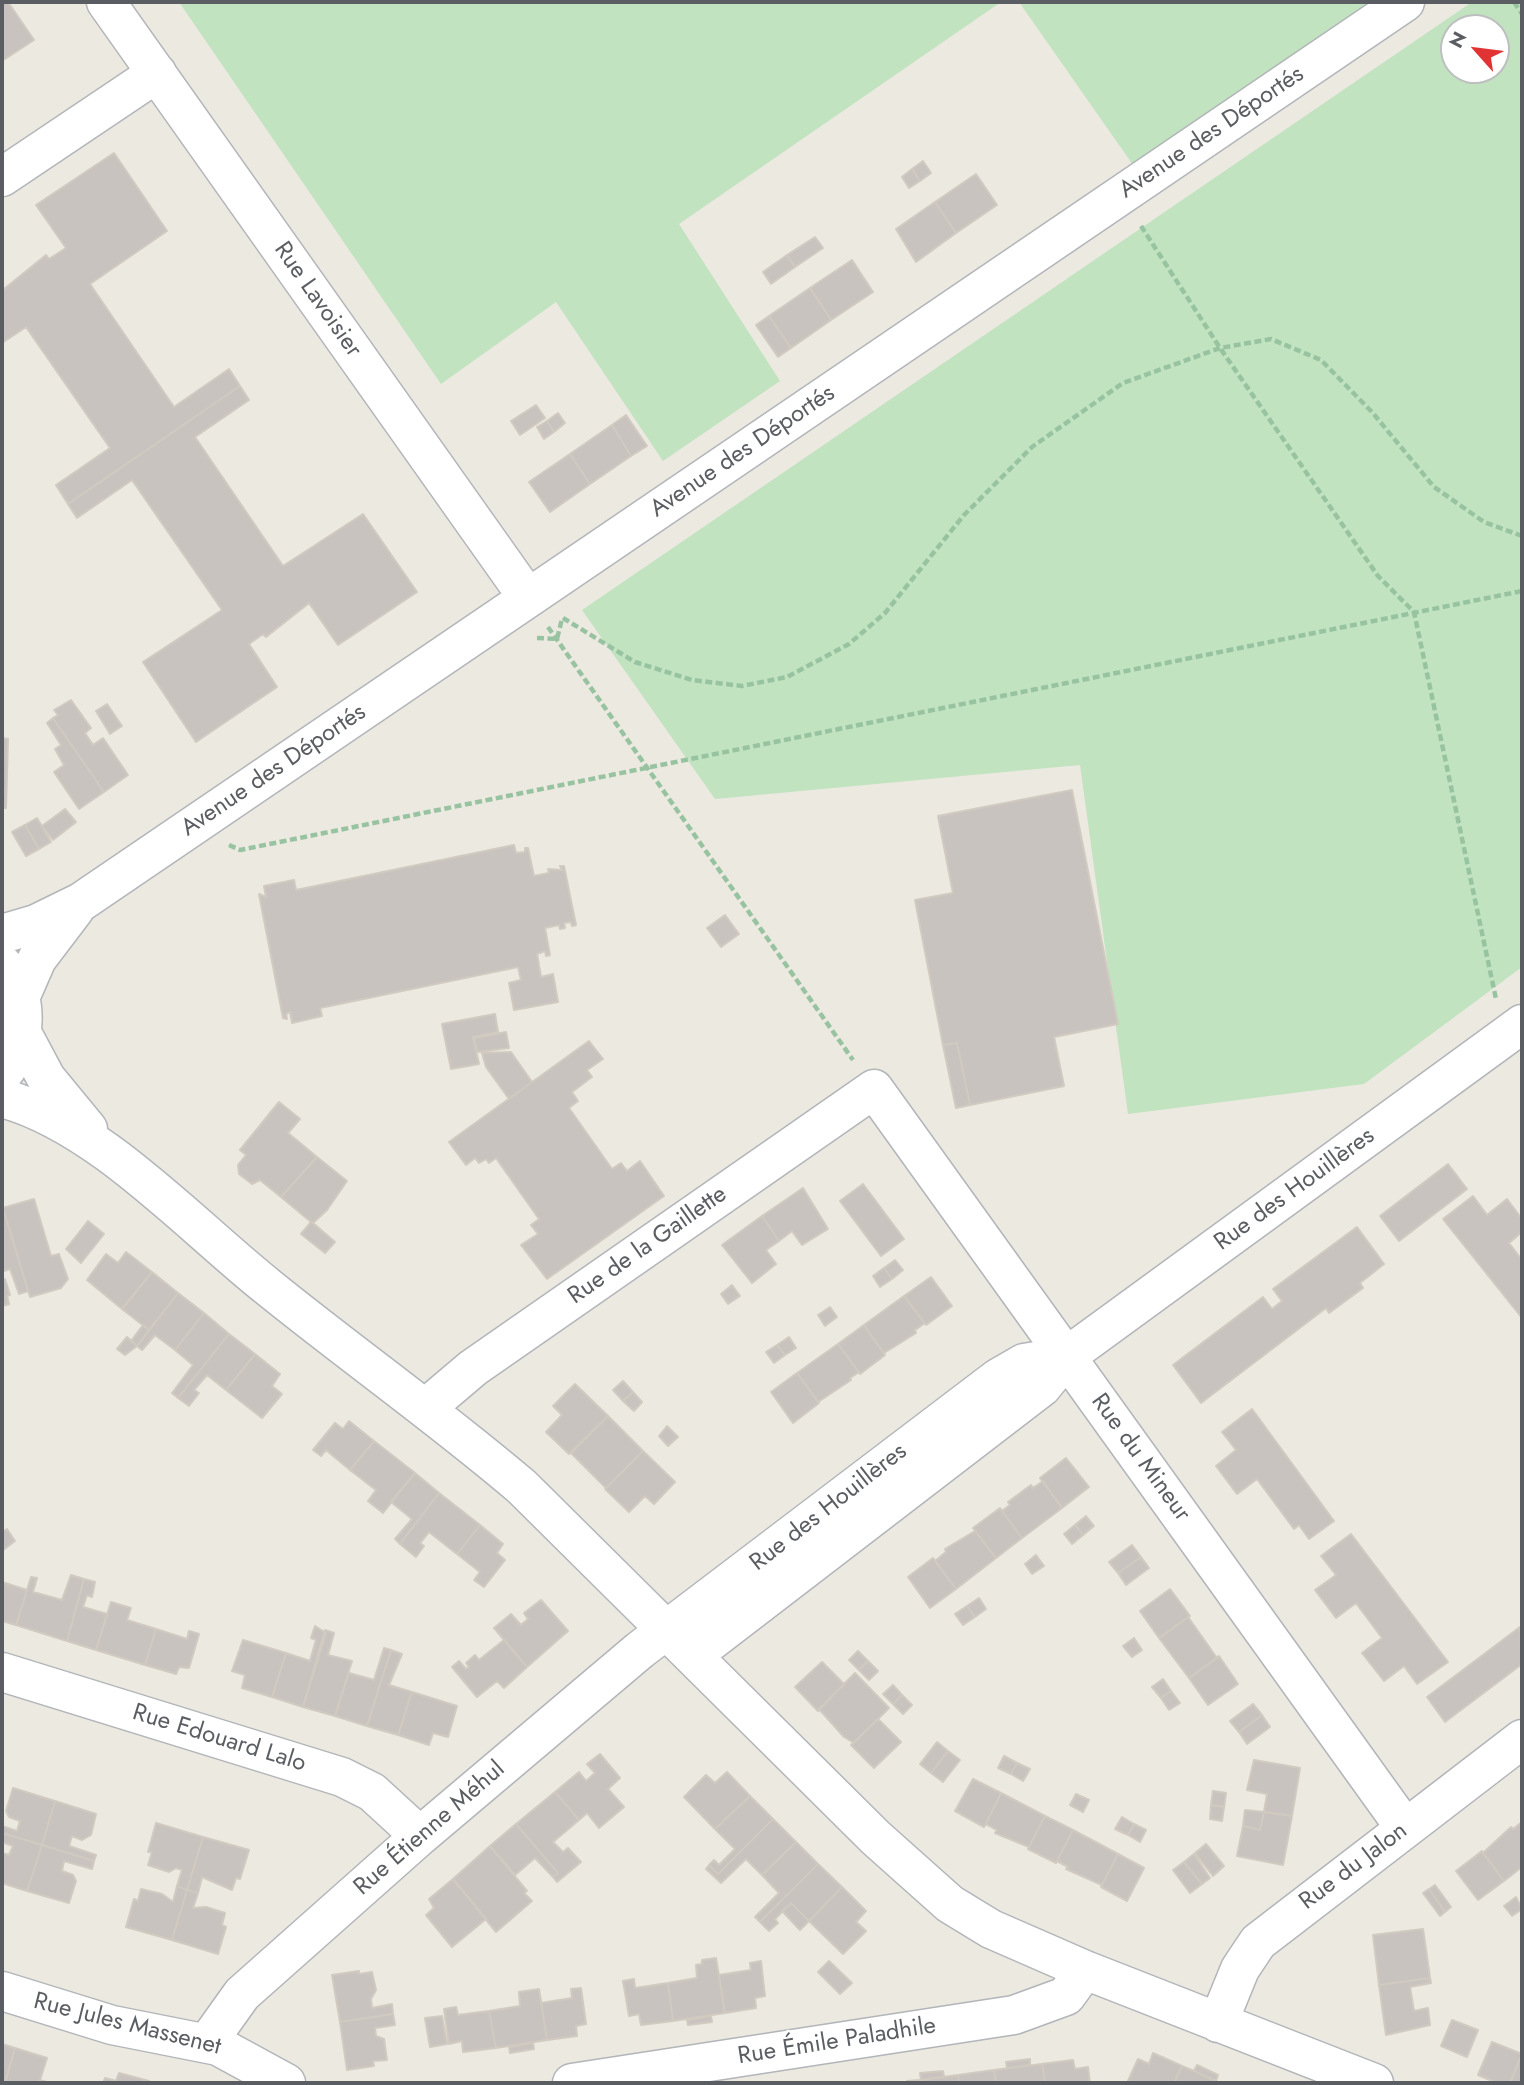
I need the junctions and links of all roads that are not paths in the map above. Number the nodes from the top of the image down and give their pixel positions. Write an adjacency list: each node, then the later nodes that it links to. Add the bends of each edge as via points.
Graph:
1 (106, 2): 3 (street, Rue Lavoisier)
2 (1405, 2): 5 (street, Avenue des Déportés)
3 (156, 73): 4 (street); 5 (street, Rue Lavoisier)
4 (2, 177)
5 (528, 598): 6 (street, Avenue des Déportés)
6 (81, 902): 7 (street, Avenue des Déportés); 9 (street, Avenue des Déportés, via 37,959)
7 (2, 934)
8 (2, 964): 9 (street, via 12,978)
9 (21, 1015): 11 (street, Avenue des Déportés, via 15,1055); 14 (street, via 46,1078)
10 (1513, 1031): 15 (street, Rue des Houillères)
11 (2, 1075)
12 (874, 1089): 15 (street, Rue du Mineur); 16 (street, Rue de la Gaillette, via 473,1368)
13 (2, 1098): 14 (street, via 58,1121)
14 (112, 1157): 16 (street, via 277,1294)
15 (1067, 1356): 17 (street, Rue des Houillères, via 1024,1363 998,1378); 18 (street, Rue des Houillères, via 1042,1387); 21 (street, Rue du Mineur)
16 (426, 1407): 17 (street, via 522,1487)
17 (666, 1629): 18 (street); 22 (street, Rue Étienne Méhul)
18 (693, 1655): 23 (street, via 876,1838 950,1904 999,1933)
19 (2, 1672): 22 (street, Rue Edouard Lalo, via 342,1777 372,1792)
20 (1522, 1739): 21 (street, Rue du Jalon)
21 (1405, 1828): 25 (street, Rue du Jalon, via 1258,1942 1240,1969)
22 (420, 1836): 26 (street, Rue Étienne Méhul, via 242,1994)
23 (1085, 1970): 25 (street); 27 (street, Rue Émile Paladhile, via 1066,1996 1014,2015)
24 (2, 1991): 26 (street, Rue Jules Massenet, via 112,2025)
25 (1218, 2023): 30 (street)
26 (207, 2043): 28 (street, Rue Jules Massenet, via 237,2054)
27 (704, 2073): 29 (street, Rue Émile Paladhile)
28 (286, 2083)
29 (572, 2083)
30 (1374, 2083)

